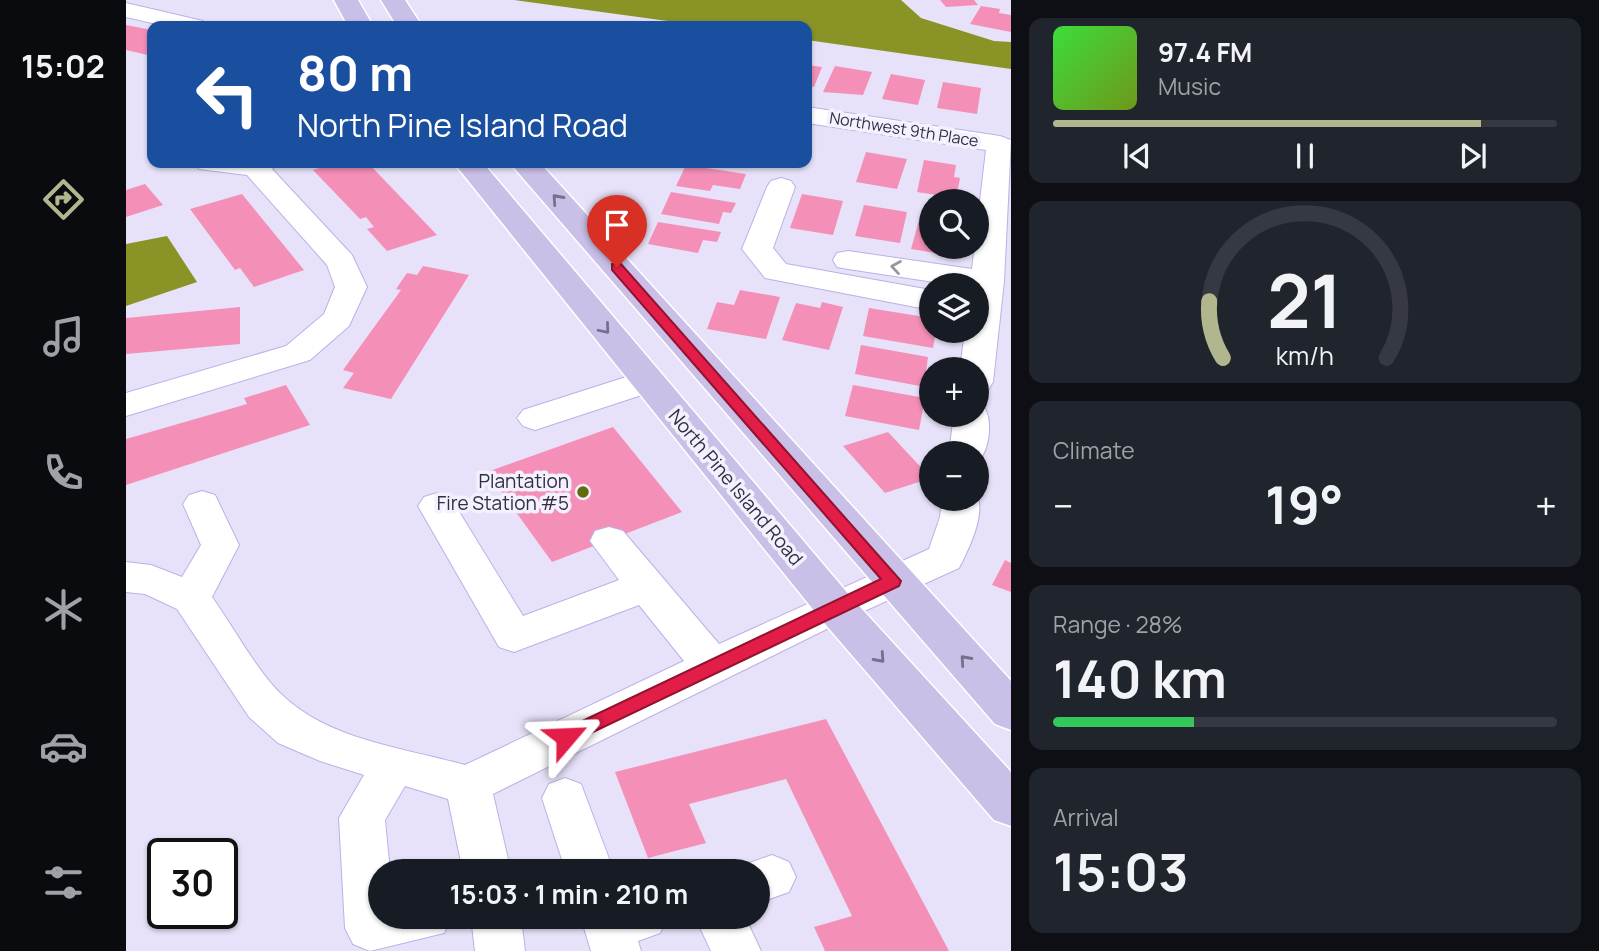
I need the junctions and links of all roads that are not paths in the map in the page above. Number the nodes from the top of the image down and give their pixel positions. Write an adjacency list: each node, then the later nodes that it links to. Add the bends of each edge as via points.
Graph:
1 (346, 0): 5 (main road)
2 (393, 0): 6 (main road)
3 (126, 10): 4 (street)
4 (173, 21)
5 (357, 21)
6 (406, 21)
7 (812, 116): 13 (street, Northwest 9th Place, via 1000,144)
8 (262, 168): 17 (street, via 341,262 351,287 338,319 298,353)
9 (472, 168): 16 (main road, North Pine Island Road, one-way to 16)
10 (528, 168): 24 (main road, one-way to 10)
11 (781, 187): 12 (street, via 757,249)
12 (765, 257): 14 (street, one-way to 12, via 790,251); 15 (street, via 776,271)
13 (986, 273)
14 (919, 284)
15 (919, 298)
16 (648, 381): 18 (street); 27 (main road, North Pine Island Road)
17 (126, 405)
18 (535, 418)
19 (202, 505): 26 (street, via 220,545)
20 (437, 506): 25 (street, via 514,636)
21 (960, 511): 24 (street, via 945,558)
22 (609, 541): 25 (street)
23 (126, 576): 26 (street, via 150,580)
24 (892, 581): 27 (street); 29 (main road, one-way to 24)
25 (646, 586): 28 (street)
26 (191, 598): 30 (street, via 264,705 294,730)
27 (835, 607): 28 (street); 33 (main road, North Pine Island Road, one-way to 33)
28 (713, 666): 31 (street)
29 (1011, 711)
30 (393, 766): 31 (street); 36 (street, via 362,818)
31 (468, 785): 34 (street)
32 (565, 798): 35 (street)
33 (1011, 805)
34 (484, 859)
35 (586, 859)
36 (368, 900)
37 (497, 929): 39 (street)
38 (726, 929): 40 (street)
39 (500, 951)
40 (736, 951)

